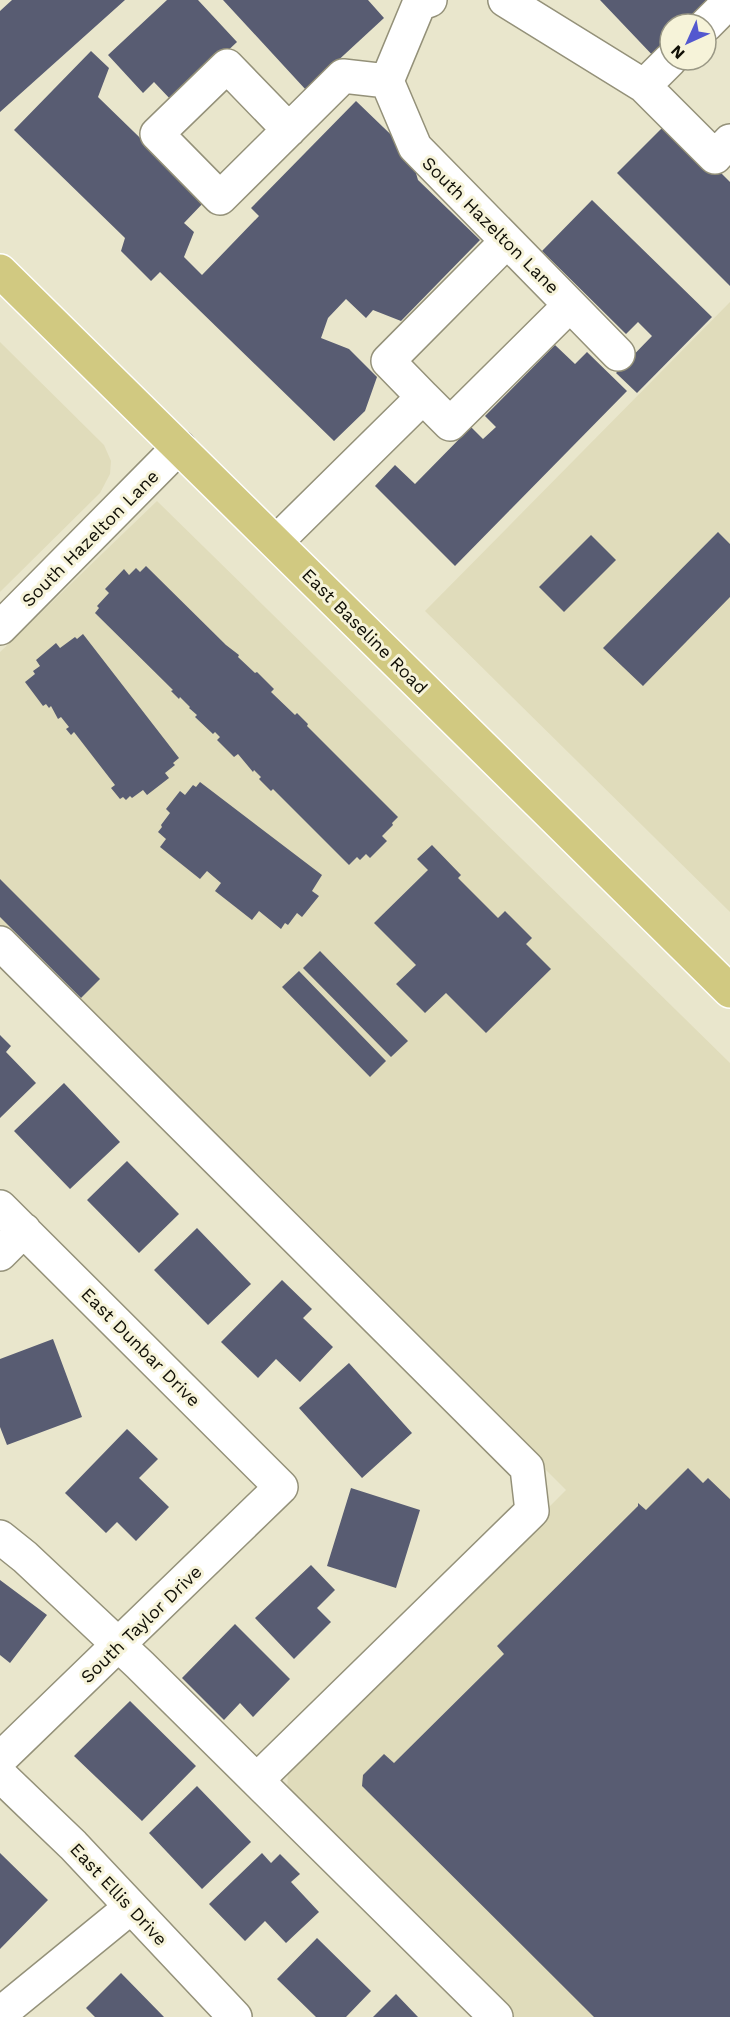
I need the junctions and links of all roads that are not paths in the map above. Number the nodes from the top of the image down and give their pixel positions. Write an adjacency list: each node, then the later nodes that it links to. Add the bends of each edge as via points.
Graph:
1 (505, 0): 7 (street)
2 (421, 1): 6 (street)
3 (730, 1): 4 (street)
4 (718, 13)
5 (658, 72): 7 (street)
6 (387, 81): 8 (street, via 343,76); 10 (street, South Hazelton Lane, via 415,147)
7 (644, 86): 9 (street, via 715,157)
8 (289, 130)
9 (730, 141)
10 (507, 241): 12 (street, South Hazelton Lane); 14 (street, via 388,362)
11 (0, 271): 15 (main road, East Baseline Road)
12 (570, 305): 13 (street); 14 (street, South Hazelton Lane, via 450,424)
13 (618, 354)
14 (423, 397): 16 (street)
15 (179, 447): 16 (main road, East Baseline Road); 17 (street, South Hazelton Lane)
16 (276, 542): 19 (main road, East Baseline Road)
17 (0, 628)
18 (0, 943): 28 (street, via 527,1468 532,1511)
19 (730, 991)
20 (0, 1207): 21 (street, East Dunbar Drive)
21 (24, 1230): 22 (street); 23 (street, East Dunbar Drive)
22 (0, 1254)
23 (281, 1487): 25 (street, South Taylor Drive)
24 (0, 1538): 25 (street)
25 (119, 1646): 26 (street, South Taylor Drive); 28 (street)
26 (0, 1760)
27 (0, 1775): 29 (street, East Ellis Drive)
28 (257, 1780): 32 (street)
29 (131, 1907): 30 (street); 31 (street, East Ellis Drive)
30 (0, 2014)
31 (235, 2017)
32 (496, 2017)

